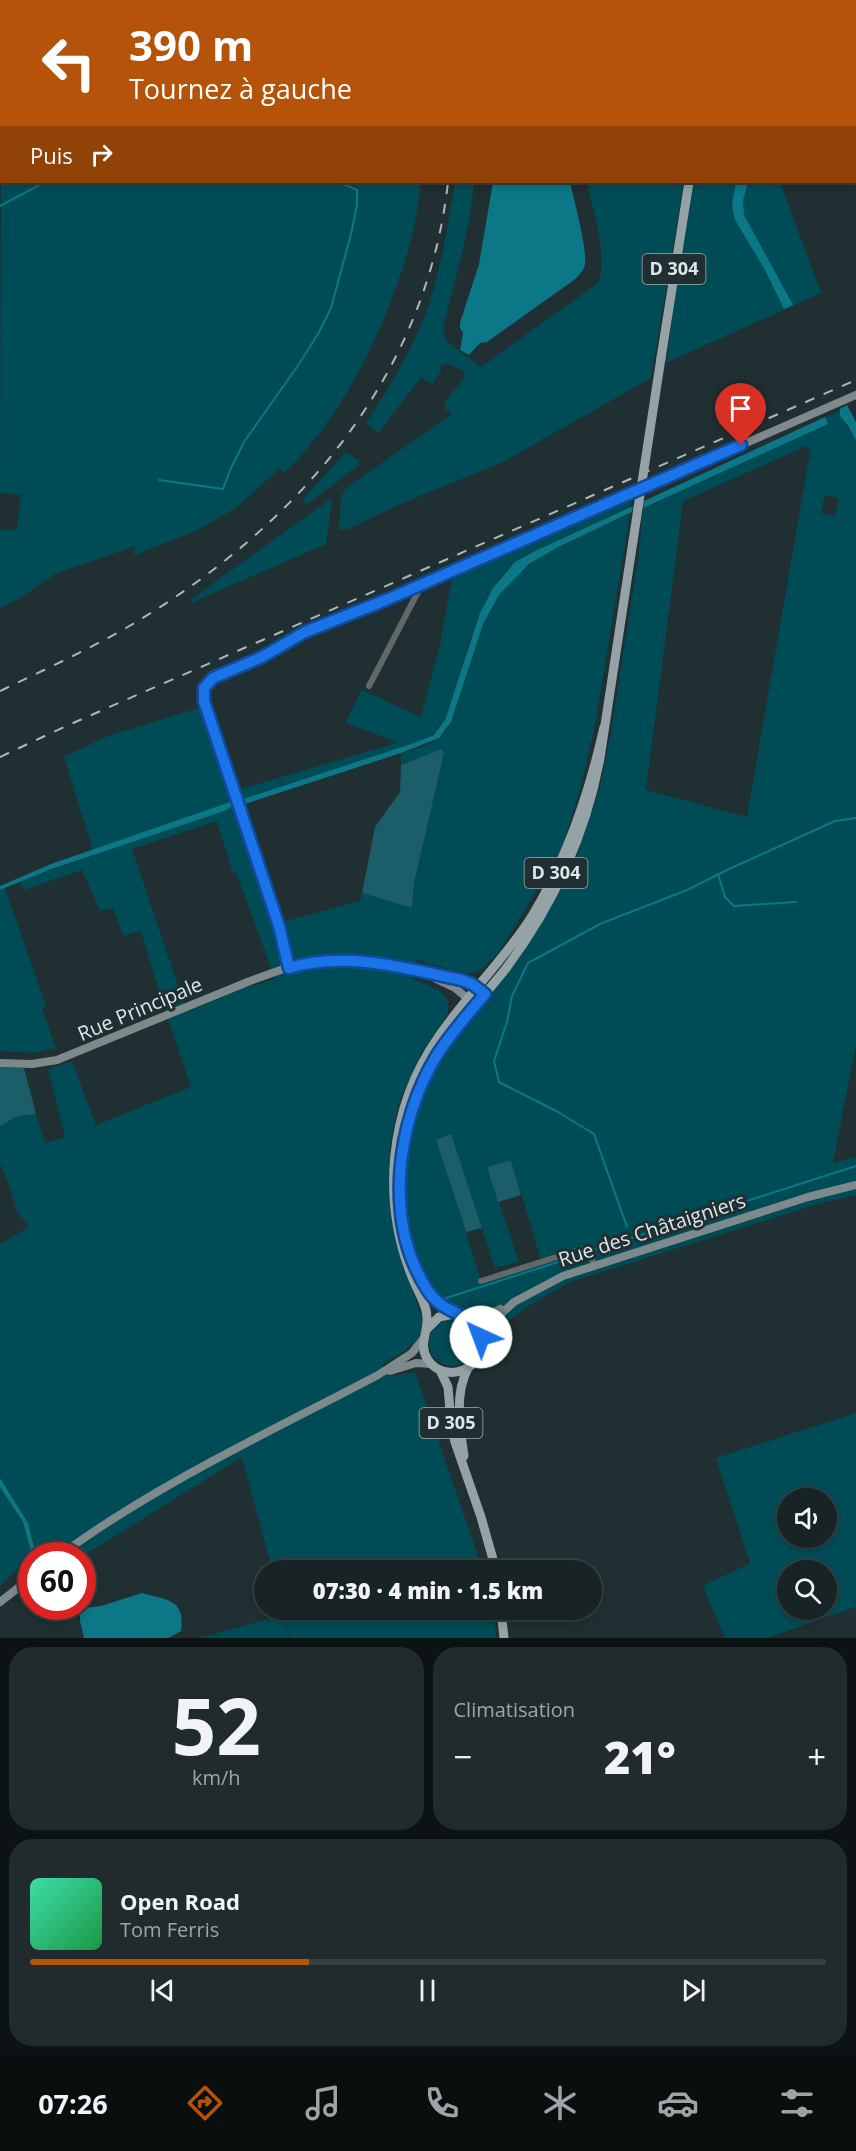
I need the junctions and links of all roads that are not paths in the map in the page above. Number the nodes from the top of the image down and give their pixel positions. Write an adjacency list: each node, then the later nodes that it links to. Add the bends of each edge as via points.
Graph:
1 (689, 183): 7 (main road, D 304, bridge, via 595,785 550,900 508,966)
2 (854, 396): 3 (street)
3 (416, 587): 4 (street, via 418,592); 5 (street, via 305,632 262,657 213,678 204,688 204,701 279,926)
4 (369, 686)
5 (289, 968): 6 (street, Rue Principale, via 350,961); 9 (street, Rue Principale, via 63,1058 37,1064)
6 (411, 970): 7 (street, via 461,980); 8 (street, via 443,982)
7 (481, 991): 8 (main road, D 304)
8 (472, 1002): 14 (main road, D 304, via 426,1077 408,1127 401,1172 403,1221 418,1273 435,1301); 16 (main road, D 304, via 437,1037 418,1072 396,1146 396,1221 426,1311)
9 (0, 1063)
10 (856, 1185): 11 (street, Rue des Châtaigniers)
11 (591, 1258): 12 (street, via 579,1249); 13 (street, Rue des Châtaigniers)
12 (481, 1281)
13 (514, 1302): 15 (street, via 488,1315); 18 (street, Rue des Châtaigniers, via 490,1324)
14 (456, 1314): 15 (main road); 16 (main road, via 440,1317)
15 (467, 1318): 18 (main road, via 479,1330)
16 (427, 1329): 17 (main road)
17 (423, 1339): 19 (main road, via 425,1354); 21 (street, via 412,1353)
18 (482, 1344): 20 (main road, via 478,1358)
19 (435, 1367): 20 (main road, via 454,1373); 21 (street, via 416,1363); 22 (main road, D 305, via 448,1387 453,1436)
20 (468, 1368): 22 (main road, D 305, via 461,1389 460,1412)
21 (378, 1375): 23 (street, via 162,1489)
22 (468, 1476): 24 (main road, D 305)
23 (79, 1542)
24 (494, 1560)
25 (18, 1588): 26 (street)
26 (0, 1602)
27 (502, 1620): 28 (main road)
28 (504, 1638)

